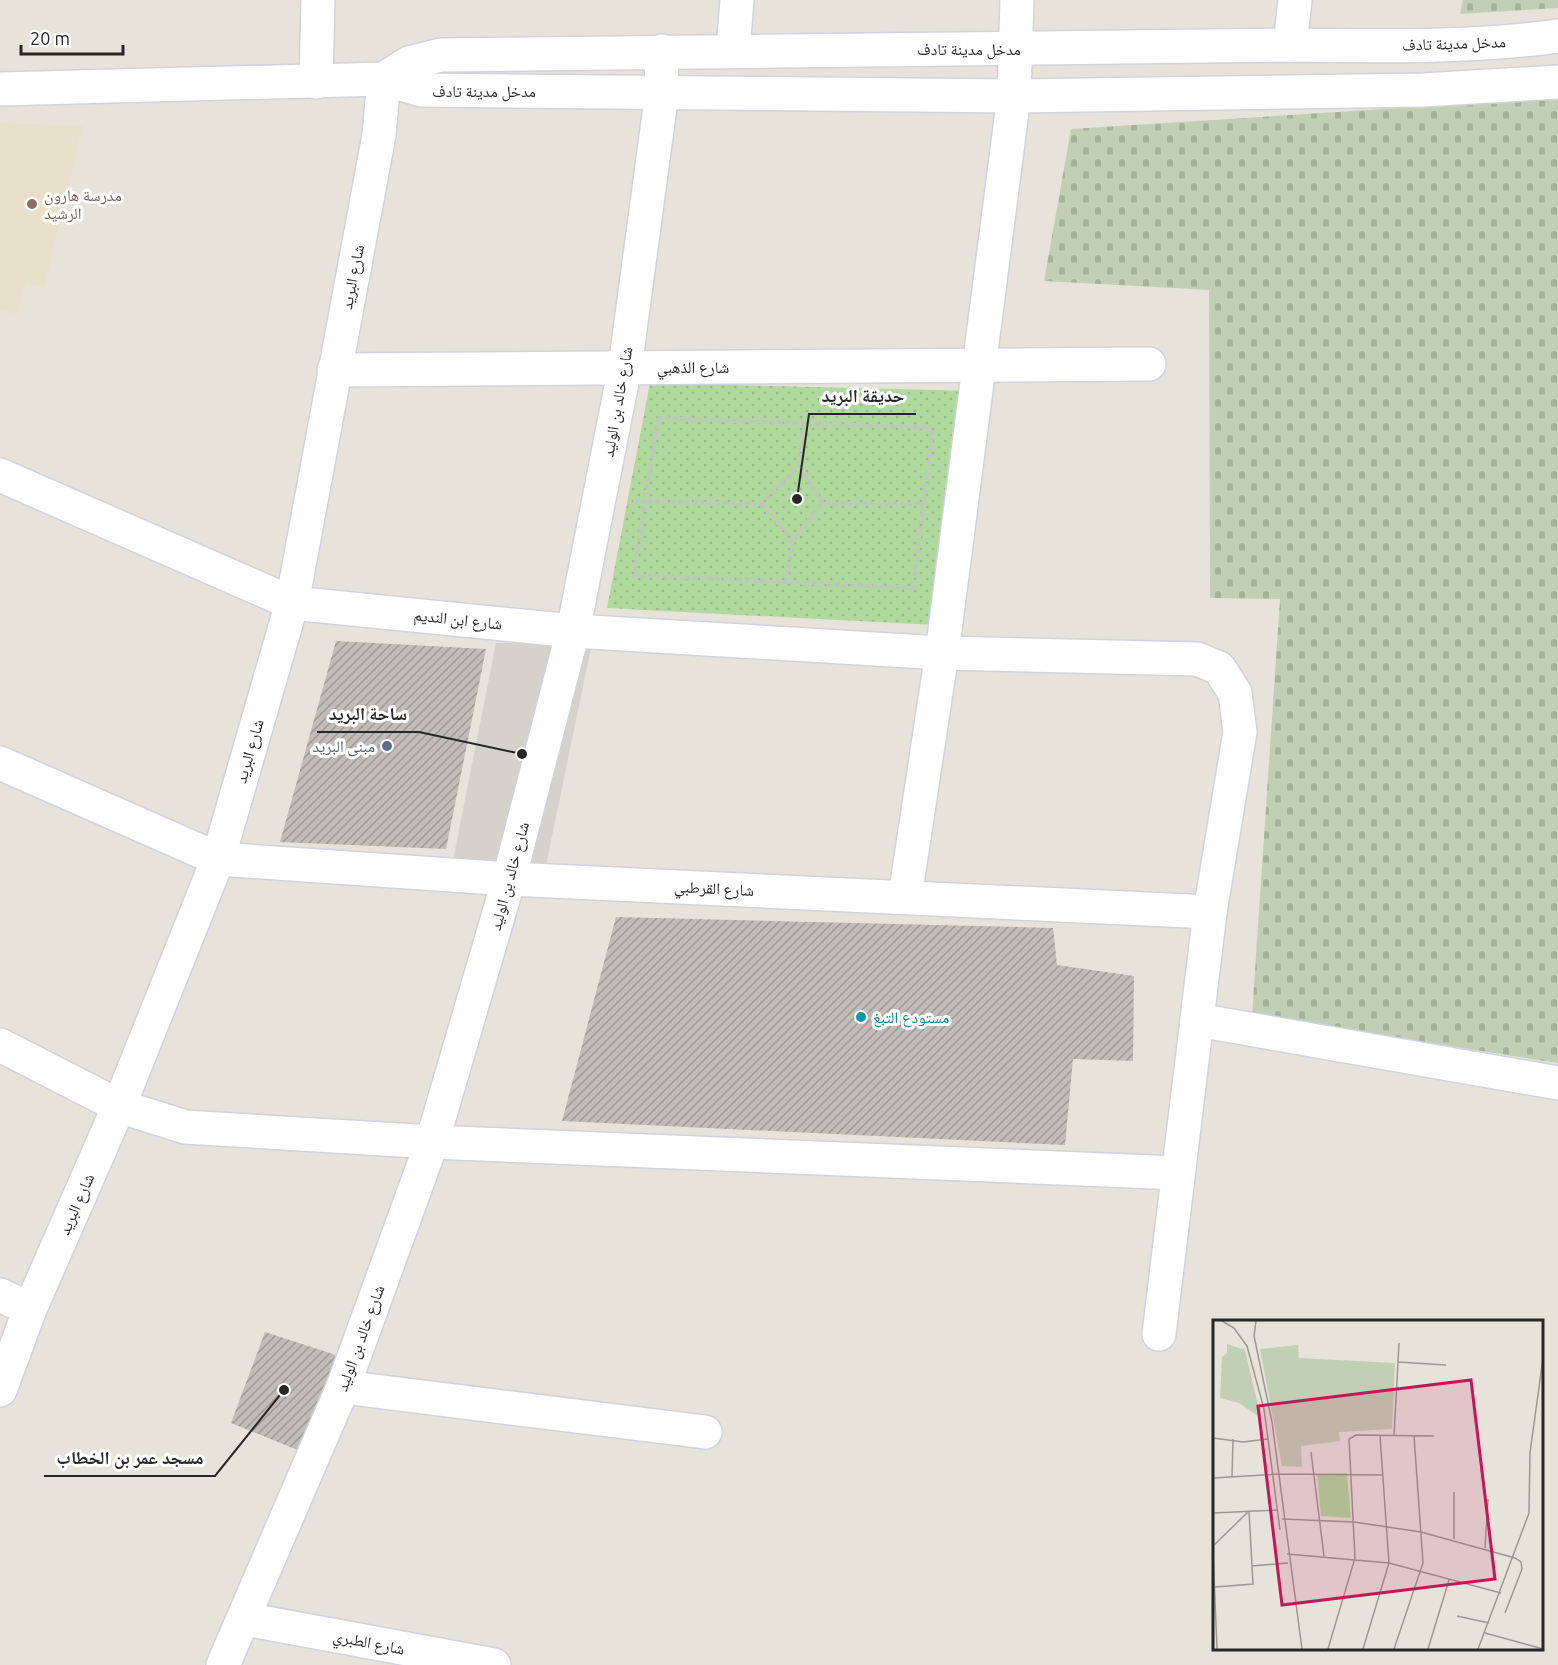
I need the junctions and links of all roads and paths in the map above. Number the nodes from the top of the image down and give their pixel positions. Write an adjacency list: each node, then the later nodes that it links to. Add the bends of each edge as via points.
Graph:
1 (318, 0): 11 (street)
2 (737, 0): 8 (street)
3 (1017, 0): 7 (street)
4 (1295, 0): 6 (street)
5 (1558, 36): 6 (street, مدخل مدينة تادف, via 1419,46)
6 (1290, 45): 7 (street, مدخل مدينة تادف)
7 (1014, 49): 8 (street, مدخل مدينة تادف); 15 (street)
8 (733, 50): 9 (street, مدخل مدينة تادف)
9 (661, 51): 10 (street, مدخل مدينة تادف, via 441,55 409,63); 14 (street, شارع خالد بن الوليد)
10 (384, 79): 11 (street, مدخل مدينة تادف); 14 (street, مدخل مدينة تادف, via 421,90); 19 (street, شارع البريد, via 379,135)
11 (316, 82): 13 (street, مدخل مدينة تادف)
12 (1558, 82): 15 (street, مدخل مدينة تادف, via 1423,90)
13 (0, 89)
14 (662, 92): 15 (street, مدخل مدينة تادف); 18 (street, شارع خالد بن الوليد)
15 (1014, 96): 17 (street)
16 (1149, 364): 17 (street, شارع الذهبي)
17 (979, 366): 18 (street, شارع الذهبي); 27 (street)
18 (625, 367): 19 (street, شارع الذهبي); 31 (street, شارع خالد بن الوليد)
19 (334, 370): 30 (street, شارع البريد)
20 (803, 423): 21 (path); 23 (path, via 658,418); 26 (path, via 933,428)
21 (799, 466): 24 (path); 25 (path)
22 (0, 476): 30 (street, شارع ابن النديم)
23 (645, 501): 25 (path); 29 (path, via 634,574)
24 (822, 503): 26 (path); 28 (path)
25 (761, 504): 28 (path)
26 (923, 504): 27 (path); 29 (path, via 913,588)
27 (961, 504): 32 (street)
28 (793, 540): 29 (path)
29 (786, 582)
30 (292, 603): 31 (street, شارع ابن النديم); 34 (street, شارع البريد)
31 (573, 631): 32 (street, شارع ابن النديم); 35 (street, شارع خالد بن الوليد)
32 (942, 653): 36 (street); 37 (street, شارع ابن النديم, via 1197,659 1219,668 1235,693 1240,732)
33 (0, 764): 34 (street, شارع القرطبي)
34 (218, 859): 35 (street, شارع القرطبي); 41 (street, شارع البريد)
35 (509, 879): 36 (street, شارع القرطبي); 42 (street, شارع خالد بن الوليد)
36 (905, 897): 37 (street, شارع القرطبي)
37 (1210, 912): 38 (street, شارع ابن النديم)
38 (1197, 1020): 40 (street); 43 (street, شارع ابن النديم)
39 (0, 1045): 41 (street)
40 (1558, 1083)
41 (119, 1106): 42 (street, via 186,1127); 45 (street, شارع البريد)
42 (432, 1142): 43 (street); 47 (street, شارع خالد بن الوليد)
43 (1179, 1173): 46 (street, شارع ابن النديم)
44 (0, 1295): 45 (street)
45 (30, 1309): 48 (street, شارع البريد)
46 (1159, 1334)
47 (343, 1387): 49 (street); 50 (street, شارع خالد بن الوليد)
48 (0, 1390)
49 (705, 1432)
50 (244, 1619): 51 (street, شارع خالد بن الوليد); 52 (street, شارع الطبري)
51 (223, 1665)
52 (494, 1665)

